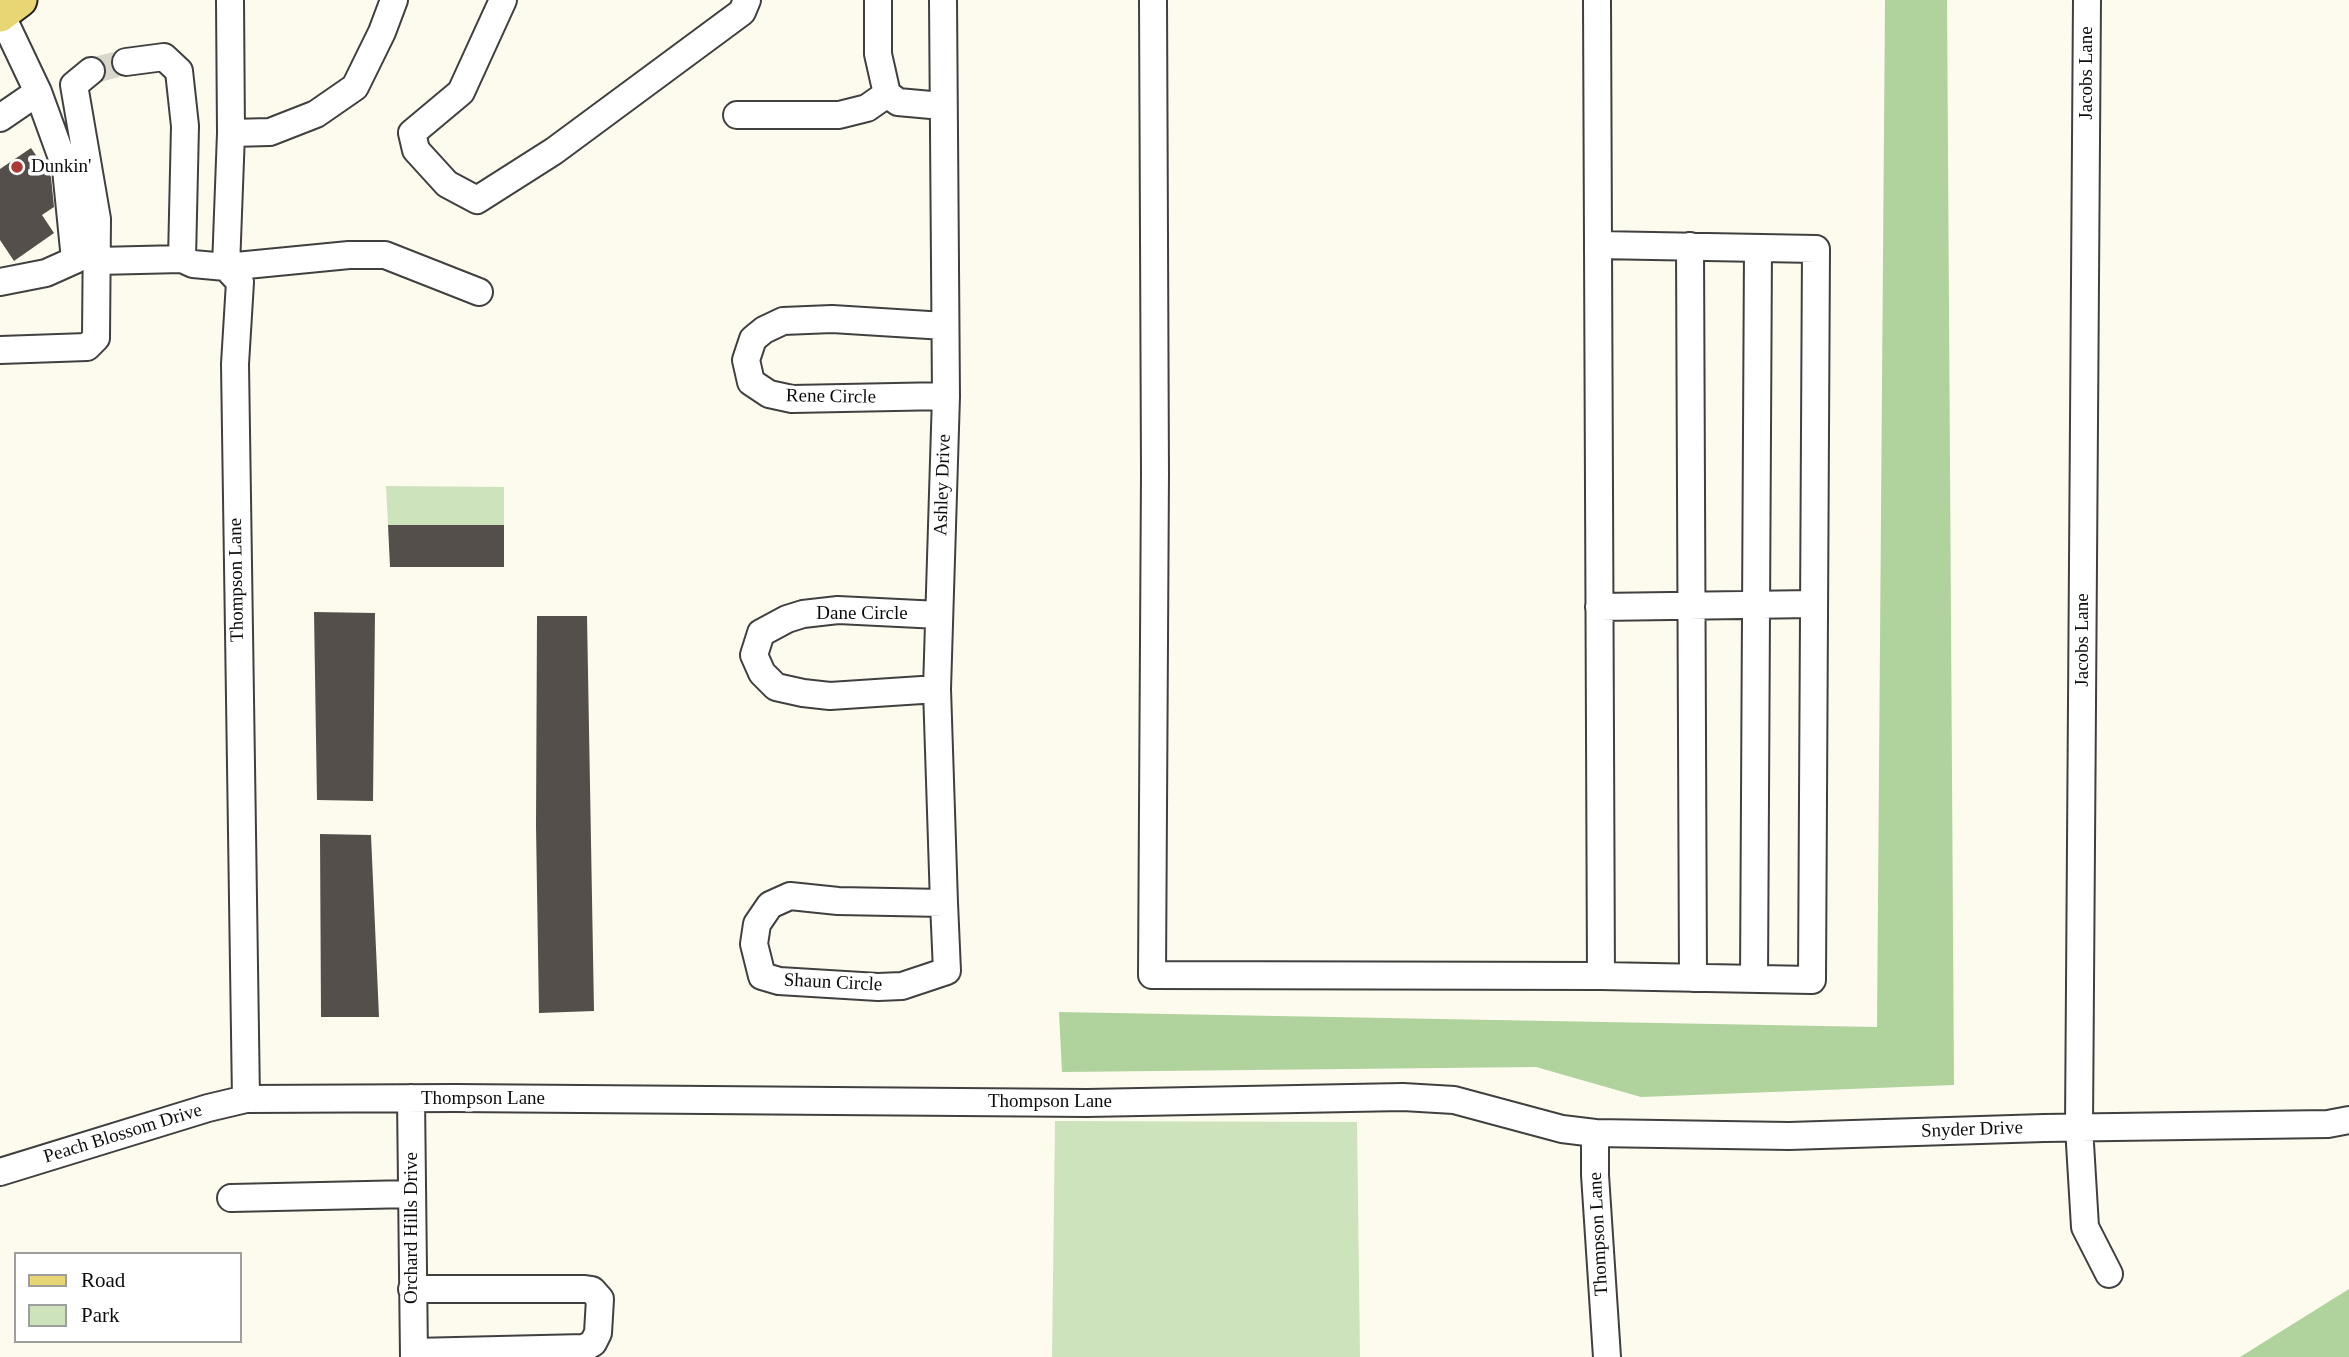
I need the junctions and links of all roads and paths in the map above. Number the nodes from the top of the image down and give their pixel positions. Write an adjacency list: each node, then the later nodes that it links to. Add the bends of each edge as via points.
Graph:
1 (230, 0): 18 (street, Thompson Lane)
2 (394, 0): 18 (street, via 355,87 316,114 270,132)
3 (503, 0): 4 (street, via 461,92 412,133 416,150 447,184 477,200 554,151 731,21)
4 (747, 0)
5 (878, 0): 14 (street, via 878,54)
6 (943, 0): 15 (street, Ashley Drive)
7 (1153, 0): 38 (street, via 1152,975)
8 (1597, 0): 19 (street)
9 (2087, 0): 44 (street, Jacobs Lane)
10 (7, 9): 13 (street)
11 (126, 62): 22 (street, via 164,57 179,71 185,126)
12 (83, 78): 23 (street)
13 (38, 92): 17 (street); 25 (street, via 66,169 75,260 47,273)
14 (887, 94): 15 (street, via 898,102); 16 (street, via 867,108 839,115)
15 (942, 106): 27 (street, Ashley Drive)
16 (737, 115)
17 (0, 118)
18 (231, 133): 24 (street, Thompson Lane)
19 (1598, 245): 20 (street); 33 (street)
20 (1690, 246): 21 (street); 31 (street)
21 (1758, 248): 30 (street, via 1816,248); 32 (street)
22 (183, 258): 23 (street); 24 (street, via 193,264)
23 (97, 261): 28 (street, via 96,338 87,347)
24 (226, 267): 26 (street, via 385,256); 42 (street, Thompson Lane, via 240,282 235,364)
25 (0, 282)
26 (479, 292)
27 (945, 326): 29 (street, Ashley Drive); 29 (street, Rene Circle, via 832,319 783,321 753,338 746,360 751,382 769,394 792,399)
28 (0, 351)
29 (946, 396): 34 (street, Ashley Drive)
30 (1814, 604): 32 (street); 40 (street, via 1811,980)
31 (1690, 606): 32 (street); 33 (street); 39 (street)
32 (1756, 606): 40 (street)
33 (1600, 607): 38 (street)
34 (939, 615): 35 (street, Ashley Drive); 35 (street, Dane Circle, via 838,610 803,614 761,633 754,655 762,673 776,687 803,693 830,696)
35 (937, 690): 36 (street, Ashley Drive)
36 (944, 903): 37 (street, Ashley Drive); 37 (street, Shaun Circle, via 790,896 770,905 757,924 754,944 762,976 779,981 902,986)
37 (947, 971)
38 (1601, 976): 39 (street)
39 (1693, 978): 40 (street)
40 (1754, 979)
41 (411, 1098): 42 (street, Thompson Lane); 45 (street, Thompson Lane, via 1087,1103 1428,1097); 47 (street, Orchard Hills Drive)
42 (246, 1099): 46 (street, Peach Blossom Drive)
43 (2349, 1121): 44 (street, Snyder Drive)
44 (2079, 1127): 45 (street, Snyder Drive, via 1789,1136); 49 (street, Jacobs Lane, via 2085,1227)
45 (1595, 1133): 52 (street, Thompson Lane)
46 (0, 1172)
47 (411, 1194): 48 (street); 50 (street, Orchard Hills Drive)
48 (231, 1198)
49 (2109, 1275)
50 (412, 1289): 51 (street, Orchard Hills Drive); 51 (street, via 585,1289 600,1299 598,1333 584,1348)
51 (414, 1354)
52 (1607, 1357)

